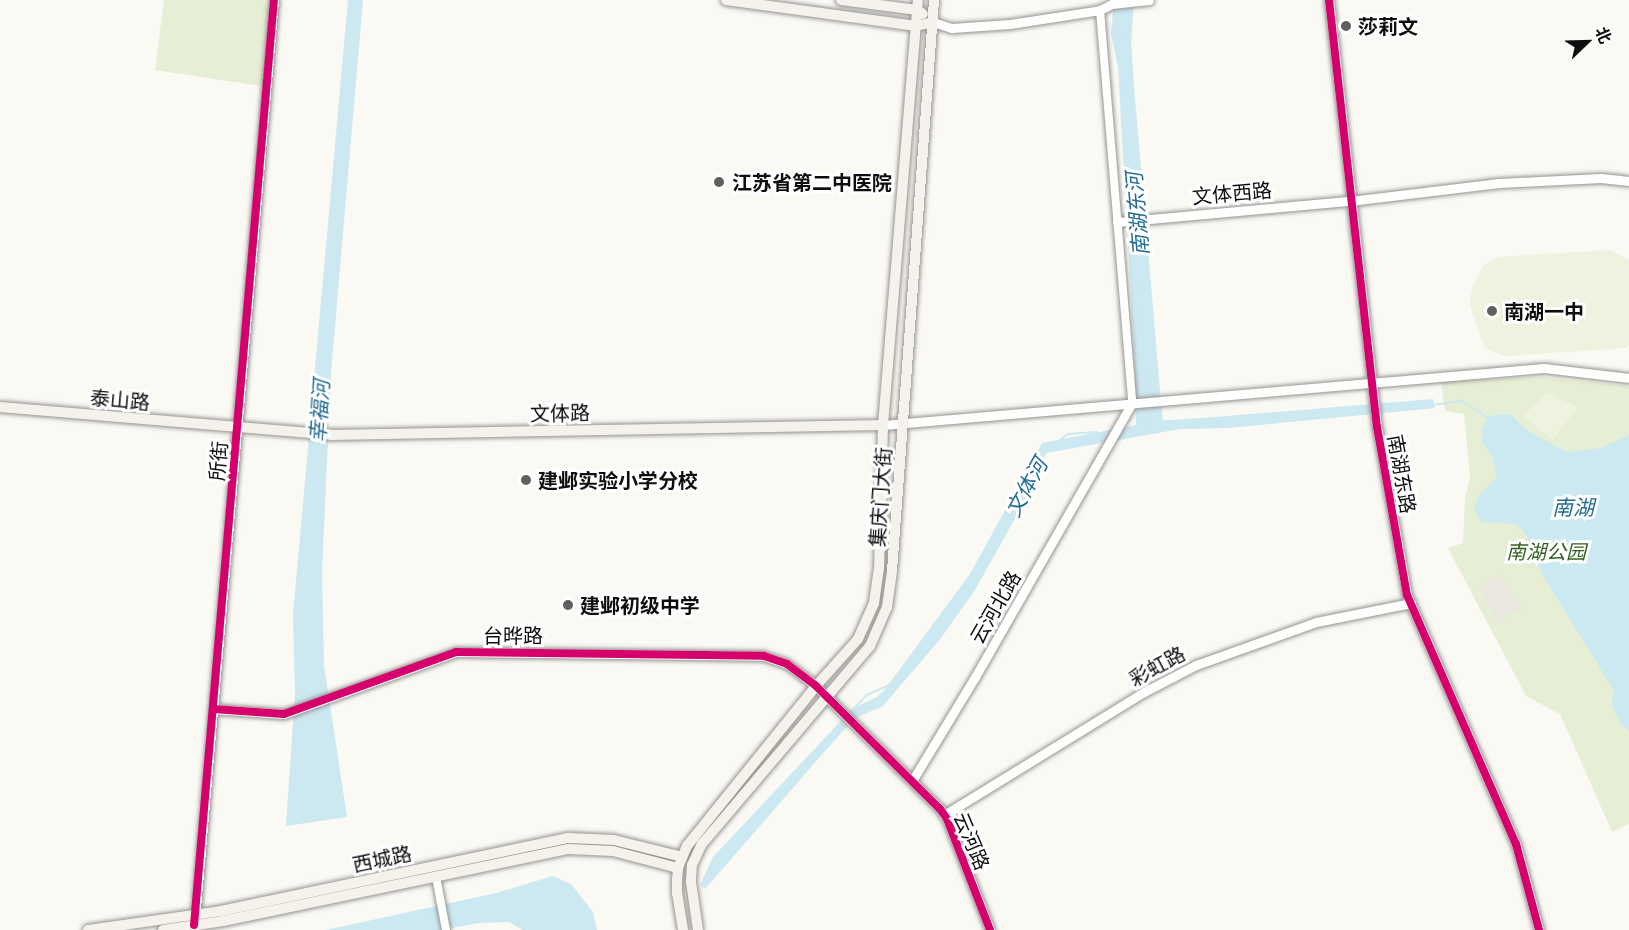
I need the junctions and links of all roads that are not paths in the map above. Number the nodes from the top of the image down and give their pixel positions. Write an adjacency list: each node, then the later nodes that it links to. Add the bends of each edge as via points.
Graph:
1 (274, 0): 20 (street, 所街)
2 (726, 0): 10 (main road)
3 (841, 0): 7 (main road)
4 (934, 0): 9 (main road, 集庆门大街)
5 (1149, 0): 8 (street)
6 (1329, 0): 12 (street, 南湖东路)
7 (918, 5): 9 (main road); 10 (main road, 集庆门大街)
8 (1100, 5): 9 (street, via 1010,24 952,28); 13 (street)
9 (933, 22): 10 (main road); 18 (main road, 集庆门大街)
10 (916, 26): 19 (main road, 集庆门大街)
11 (1629, 181): 12 (street, 文体西路, via 1601,178 1499,183)
12 (1350, 201): 13 (street, 文体西路); 15 (street, 南湖东路)
13 (1122, 221): 16 (street)
14 (1629, 378): 15 (street, via 1544,368)
15 (1372, 382): 16 (street); 21 (street, 南湖东路)
16 (1134, 402): 18 (street); 26 (street, 云河北路)
17 (0, 407): 20 (main road, 泰山路)
18 (903, 423): 19 (street); 23 (main road, 集庆门大街, via 887,607 870,646)
19 (883, 424): 20 (main road, 文体路, via 328,435); 22 (main road, 集庆门大街, via 879,569 874,603 858,639)
20 (237, 429): 25 (street, 所街)
21 (1411, 603): 27 (street, 彩虹路, via 1316,622 1196,665 1144,692); 38 (street, 南湖东路, via 1516,844)
22 (816, 686): 23 (street, 台晔路); 25 (street, 台晔路, via 787,664 764,656 456,652 284,714); 28 (main road, 集庆门大街, via 693,836)
23 (825, 695): 24 (street, 台晔路); 32 (main road, 集庆门大街, via 702,844 692,865)
24 (839, 707): 26 (street, 云河路)
25 (213, 709): 31 (street, 所街)
26 (912, 780): 27 (street, 云河路)
27 (944, 815): 37 (street, 云河路)
28 (682, 857): 29 (main road, 集庆门大街); 31 (main road, 西城路, via 614,840 568,838)
29 (678, 868): 30 (main road, 西城路, via 613,851 569,849); 36 (main road, 集庆门大街)
30 (436, 877): 31 (main road, 西城路); 35 (street)
31 (195, 920): 33 (main road, 西城路); 34 (main road, 西城路)
32 (698, 928)
33 (88, 930)
34 (163, 930)
35 (446, 930)
36 (682, 930)
37 (990, 930)
38 (1539, 930)

